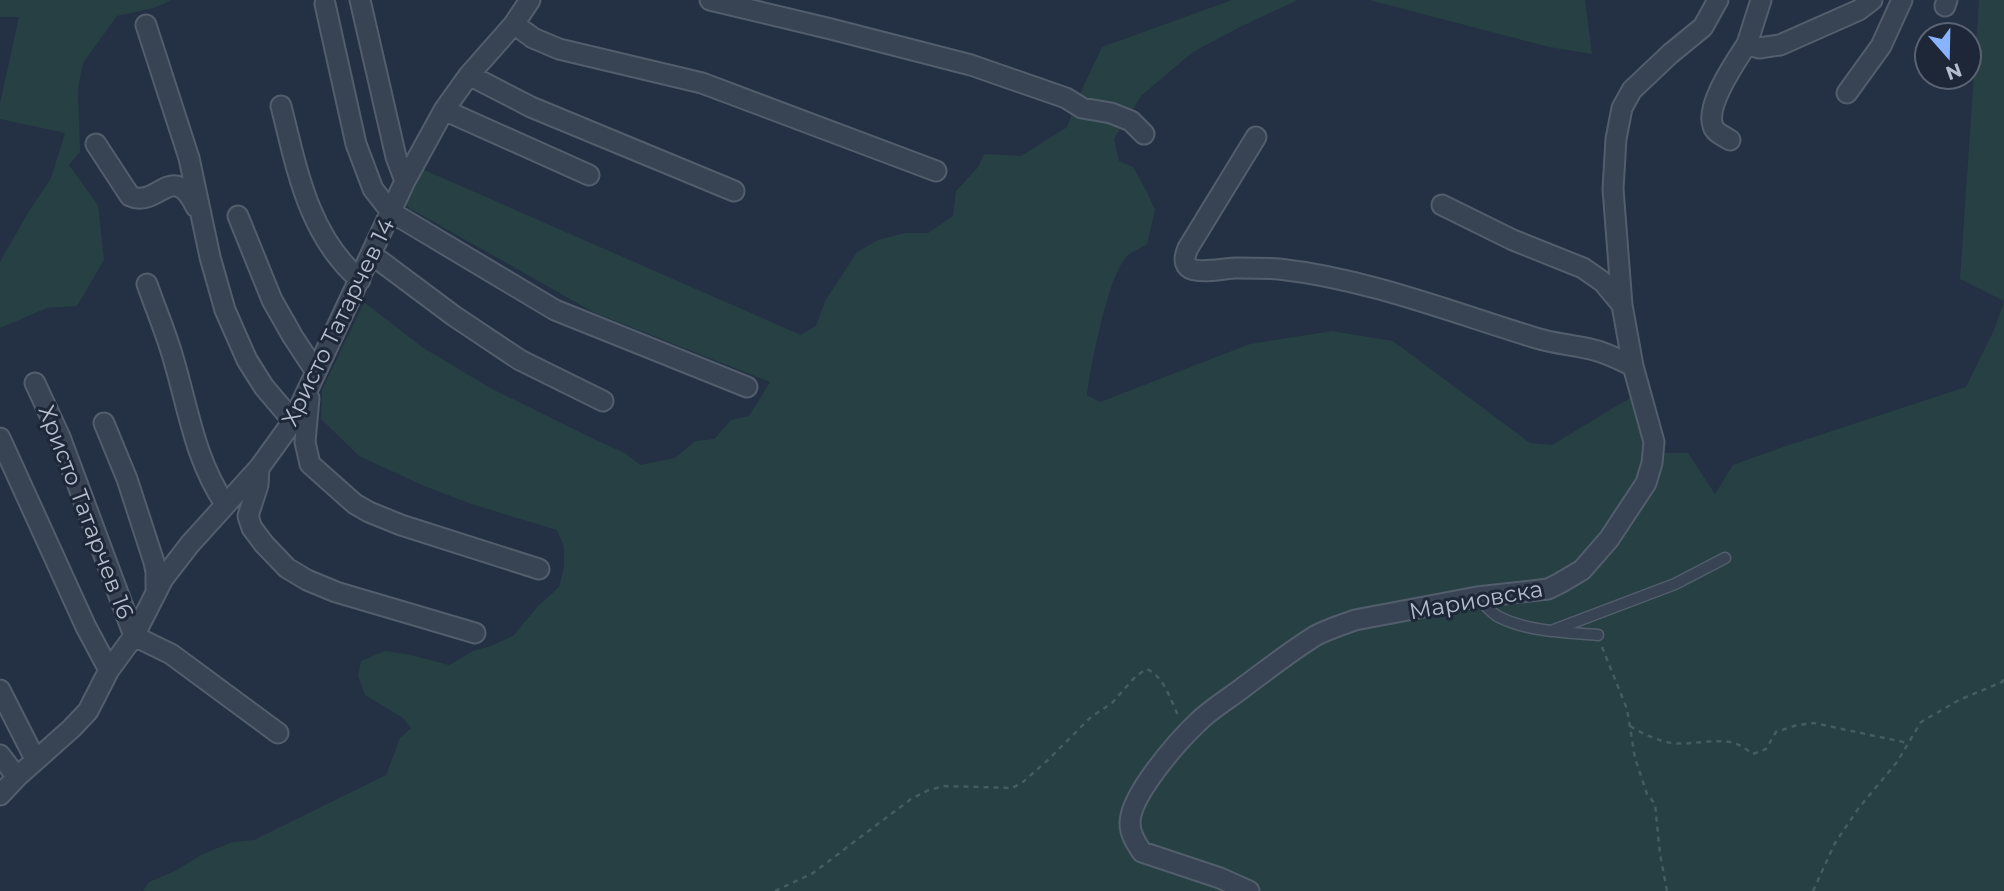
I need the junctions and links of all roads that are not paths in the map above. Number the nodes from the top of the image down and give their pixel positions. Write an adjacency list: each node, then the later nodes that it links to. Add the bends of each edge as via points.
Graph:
1 (360, 0): 22 (street)
2 (530, 0): 9 (street, Христо Татарчев 14)
3 (710, 0): 16 (street, via 971,65 1066,98 1082,108 1111,113 1131,121)
4 (1718, 0): 31 (street, Мариовска, via 1703,27 1632,90 1622,108 1613,189)
5 (1761, 0): 11 (street)
6 (1872, 0): 11 (street, via 1780,45 1759,48)
7 (1902, 0): 13 (street, via 1881,46)
8 (325, 4): 25 (street, via 356,144 373,190)
9 (514, 24): 12 (street, Христо Татарчев 14); 20 (street, via 559,50 702,83)
10 (146, 25): 27 (street, via 189,158)
11 (1747, 44): 18 (street, via 1712,114 1712,125)
12 (469, 75): 15 (street, Христо Татарчев 14); 23 (street, via 531,107)
13 (1847, 93)
14 (281, 106): 29 (street, via 316,223 335,255)
15 (444, 110): 21 (street); 22 (street, Христо Татарчев 14)
16 (1144, 134)
17 (1256, 137): 32 (street, via 1188,248 1184,258 1191,269 1274,269 1366,284 1540,340 1592,349)
18 (1730, 139)
19 (96, 144): 27 (street, via 130,196 141,198 180,186 190,196)
20 (936, 172)
21 (589, 175)
22 (405, 181): 25 (street, Христо Татарчев 14)
23 (734, 191)
24 (1442, 205): 31 (street, via 1583,268)
25 (391, 212): 28 (street, Христо Татарчев 14); 35 (street, via 555,310)
26 (238, 216): 33 (street, via 272,300)
27 (204, 228): 38 (street, via 218,286 240,345 264,387)
28 (371, 254): 29 (street, Христо Татарчев 14); 37 (street, via 520,360)
29 (360, 280): 33 (street, Христо Татарчев 14)
30 (147, 284): 42 (street, via 197,449)
31 (1622, 305): 32 (street, Мариовска)
32 (1633, 366): 46 (street, Мариовска, via 1654,442 1652,463 1646,483 1615,530 1582,570 1548,589)
33 (316, 372): 36 (street, Христо Татарчев 14)
34 (35, 383): 50 (street, Христо Татарчев 16, via 60,437)
35 (747, 387)
36 (309, 390): 38 (street, Христо Татарчев 14); 44 (street, via 305,442 310,464 355,504 401,525)
37 (603, 401)
38 (293, 421): 41 (street, Христо Татарчев 14)
39 (104, 423): 45 (street, via 154,562)
40 (0, 438): 51 (street)
41 (259, 468): 42 (street, Христо Татарчев 14); 48 (street, via 248,516 264,544 287,568 336,592)
42 (225, 504): 45 (street, Христо Татарчев 14)
43 (1724, 558): 47 (lane, via 1675,584)
44 (539, 569)
45 (155, 592): 50 (street, Христо Татарчев 14)
46 (1477, 597): 47 (lane, via 1497,616); 58 (street, Мариовска, via 1355,620 1317,635 1200,719 1147,783 1130,820 1131,833 1142,852)
47 (1551, 631): 49 (lane)
48 (475, 633)
49 (1598, 635)
50 (134, 636): 51 (street, Христо Татарчев 14); 53 (street, Христо Татарчев 16, via 171,654)
51 (109, 670): 55 (street, Христо Татарчев 14, via 88,711)
52 (0, 690): 55 (street)
53 (278, 733)
54 (0, 755): 56 (street)
55 (35, 759): 56 (street, Христо Татарчев 14)
56 (17, 777): 57 (street, Христо Татарчев 14)
57 (0, 795)
58 (1249, 891)

